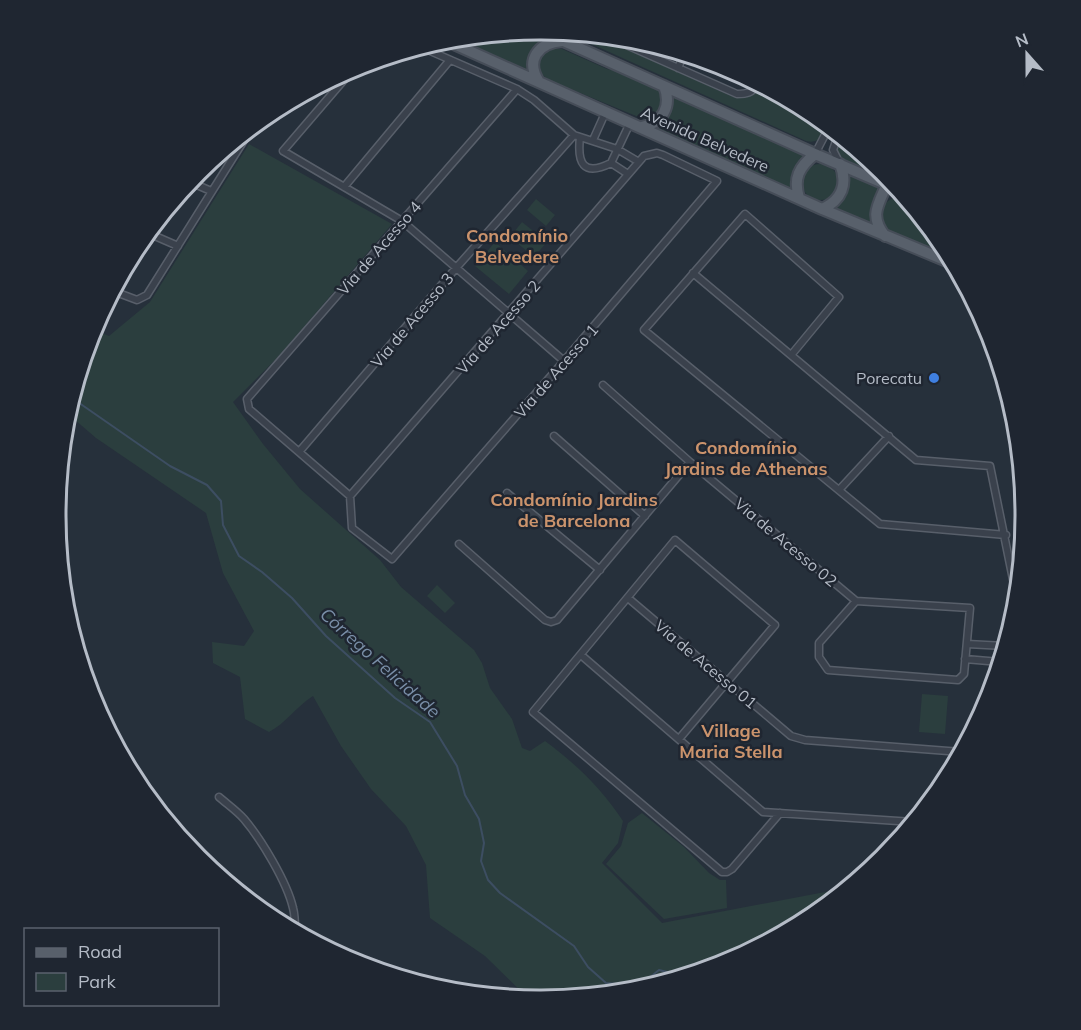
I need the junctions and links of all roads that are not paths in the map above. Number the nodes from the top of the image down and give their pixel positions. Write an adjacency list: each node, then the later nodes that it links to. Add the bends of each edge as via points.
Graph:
1 (560, 41): 9 (main road, via 546,44 534,58)
2 (563, 41): 11 (main road, Avenida Belvedere)
3 (462, 48): 9 (main road, Avenida Belvedere)
4 (642, 52): 8 (street)
5 (435, 53): 6 (street)
6 (450, 60): 12 (street); 31 (street)
7 (680, 62): 8 (street)
8 (678, 68): 13 (street, via 737,94)
9 (539, 82): 14 (main road, Avenida Belvedere)
10 (339, 86): 31 (street, via 283,151)
11 (664, 87): 16 (main road, via 668,104 665,113 659,121); 23 (main road, Avenida Belvedere)
12 (517, 89): 18 (street); 36 (street, Via de Acesso 4)
13 (753, 91)
14 (606, 111): 15 (main road, Avenida Belvedere); 19 (street)
15 (630, 122): 16 (main road, Avenida Belvedere); 21 (street)
16 (642, 127): 34 (main road, Avenida Belvedere)
17 (824, 135): 23 (street)
18 (577, 136): 19 (street); 25 (street, via 580,161 588,168 598,170); 41 (street, Via de Acesso 3)
19 (593, 140): 21 (street)
20 (835, 144): 26 (street, via 833,150)
21 (617, 149): 24 (street); 25 (street)
22 (233, 154): 32 (street)
23 (816, 154): 26 (main road, Avenida Belvedere); 34 (main road, via 800,168 796,178)
24 (639, 162): 27 (street, Via de Acesso 2); 28 (street, Via de Acesso 2, via 644,156 657,153)
25 (611, 163): 27 (street)
26 (840, 164): 29 (main road, Avenida Belvedere); 35 (main road, via 844,174 842,192)
27 (628, 174): 44 (street, Via de Acesso 2)
28 (717, 181): 46 (street, Via de Acesso 1)
29 (877, 181)
30 (199, 186): 32 (street)
31 (344, 187): 36 (street)
32 (211, 191): 39 (street)
33 (888, 192): 37 (main road, via 876,207 878,228)
34 (799, 198): 35 (main road, Avenida Belvedere)
35 (822, 208): 37 (main road, Avenida Belvedere)
36 (402, 221): 41 (street); 50 (street, Via de Acesso 4, via 247,399 249,409)
37 (885, 236): 40 (main road, Avenida Belvedere)
38 (156, 237): 39 (street)
39 (178, 246): 43 (street, via 147,295 131,300)
40 (938, 256)
41 (456, 268): 44 (street); 50 (street, Via de Acesso 3)
42 (693, 273): 45 (street); 45 (street, via 745,214 839,297); 52 (street, via 644,330)
43 (121, 295)
44 (509, 314): 46 (street); 54 (street, Via de Acesso 2)
45 (792, 354): 49 (street)
46 (564, 361): 54 (street, Via de Acesso 1, via 392,559 352,528)
47 (603, 385): 51 (street, Via de Acesso 02)
48 (554, 436): 55 (street)
49 (889, 436): 52 (street); 56 (street, via 916,460 990,466)
50 (299, 452): 54 (street)
51 (690, 462): 55 (street); 61 (street, Via de Acesso 02)
52 (839, 490): 56 (street, via 880,524)
53 (507, 493): 59 (street)
54 (350, 496)
55 (645, 516): 59 (street)
56 (1006, 535): 58 (street)
57 (459, 544): 59 (street, via 551,622)
58 (1012, 568)
59 (600, 570)
60 (628, 598): 64 (street); 67 (street, Via de Acesso 01); 67 (street, via 675,540 775,625)
61 (856, 601): 62 (street, via 970,608); 65 (street, via 819,643 819,657 828,670 958,680 964,674)
62 (967, 644): 63 (street); 65 (street)
63 (997, 646)
64 (581, 655): 68 (street); 71 (street, via 533,711 716,869 727,872 737,864)
65 (965, 659): 66 (street)
66 (992, 661)
67 (728, 681): 68 (street); 69 (street, Via de Acesso 01, via 791,736)
68 (679, 739): 71 (street, via 763,812)
69 (951, 751)
70 (219, 797): 73 (street, via 255,834 286,889)
71 (780, 813): 72 (street)
72 (903, 821)
73 (294, 920)

